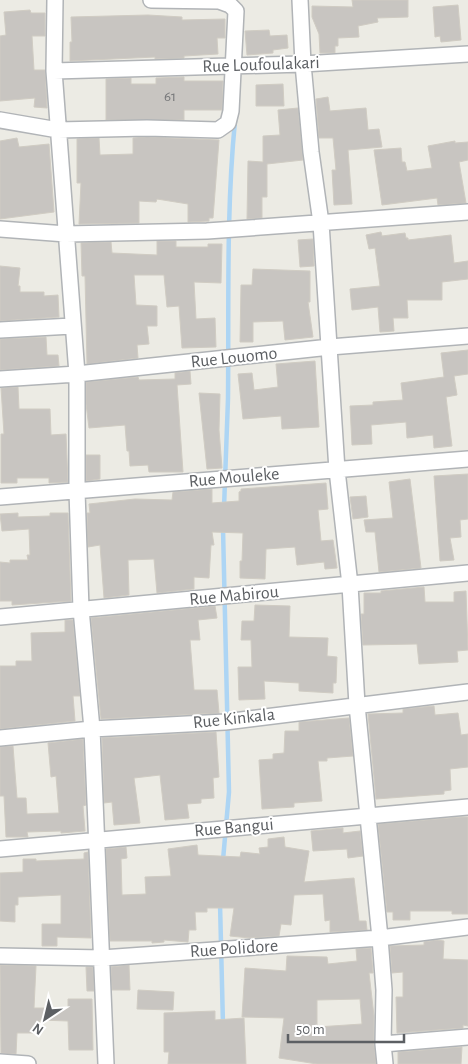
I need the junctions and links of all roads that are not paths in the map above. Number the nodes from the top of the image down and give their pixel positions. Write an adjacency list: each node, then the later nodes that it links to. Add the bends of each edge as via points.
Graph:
1 (55, 0): 7 (street)
2 (151, 0): 6 (street, via 219,0 230,5 236,11)
3 (300, 0): 5 (street)
4 (468, 54): 5 (street, Rue Loufoulakari)
5 (303, 64): 6 (street, Rue Loufoulakari); 11 (street)
6 (234, 66): 7 (street, Rue Loufoulakari); 9 (street, via 232,111 228,123 218,130)
7 (54, 71): 9 (street)
8 (0, 120): 9 (street)
9 (58, 130): 13 (street)
10 (468, 212): 11 (street)
11 (321, 222): 13 (street, via 207,231); 17 (street)
12 (0, 229): 13 (street)
13 (66, 234): 14 (street)
14 (72, 326): 15 (street); 18 (street)
15 (0, 330)
16 (468, 336): 17 (street, Rue Louomo)
17 (330, 347): 18 (street, Rue Louomo); 21 (street)
18 (77, 374): 19 (street, Rue Louomo); 22 (street)
19 (0, 379)
20 (468, 459): 21 (street, Rue Mouleke)
21 (337, 470): 22 (street, Rue Mouleke); 25 (street)
22 (77, 491): 23 (street, Rue Mouleke); 26 (street)
23 (0, 497)
24 (468, 573): 25 (street, Rue Mabirou)
25 (350, 585): 26 (street, Rue Mabirou); 29 (street)
26 (81, 609): 27 (street, Rue Mabirou); 30 (street)
27 (0, 617)
28 (468, 692): 29 (street, Rue Kinkala)
29 (356, 705): 30 (street, Rue Kinkala, via 225,722); 33 (street)
30 (92, 729): 31 (street, Rue Kinkala); 34 (street)
31 (0, 738)
32 (468, 806): 33 (street, Rue Bangui)
33 (367, 816): 34 (street, Rue Bangui); 37 (street)
34 (98, 841): 35 (street, Rue Bangui); 39 (street)
35 (0, 849)
36 (468, 927): 37 (street, Rue Polidore)
37 (380, 938): 39 (street, Rue Polidore); 41 (street, via 384,990)
38 (0, 956): 39 (street, Rue Polidore)
39 (102, 958): 44 (street)
40 (468, 1037): 41 (street)
41 (383, 1044): 45 (street)
42 (0, 1062): 43 (street)
43 (28, 1064)
44 (106, 1064)
45 (385, 1064)

